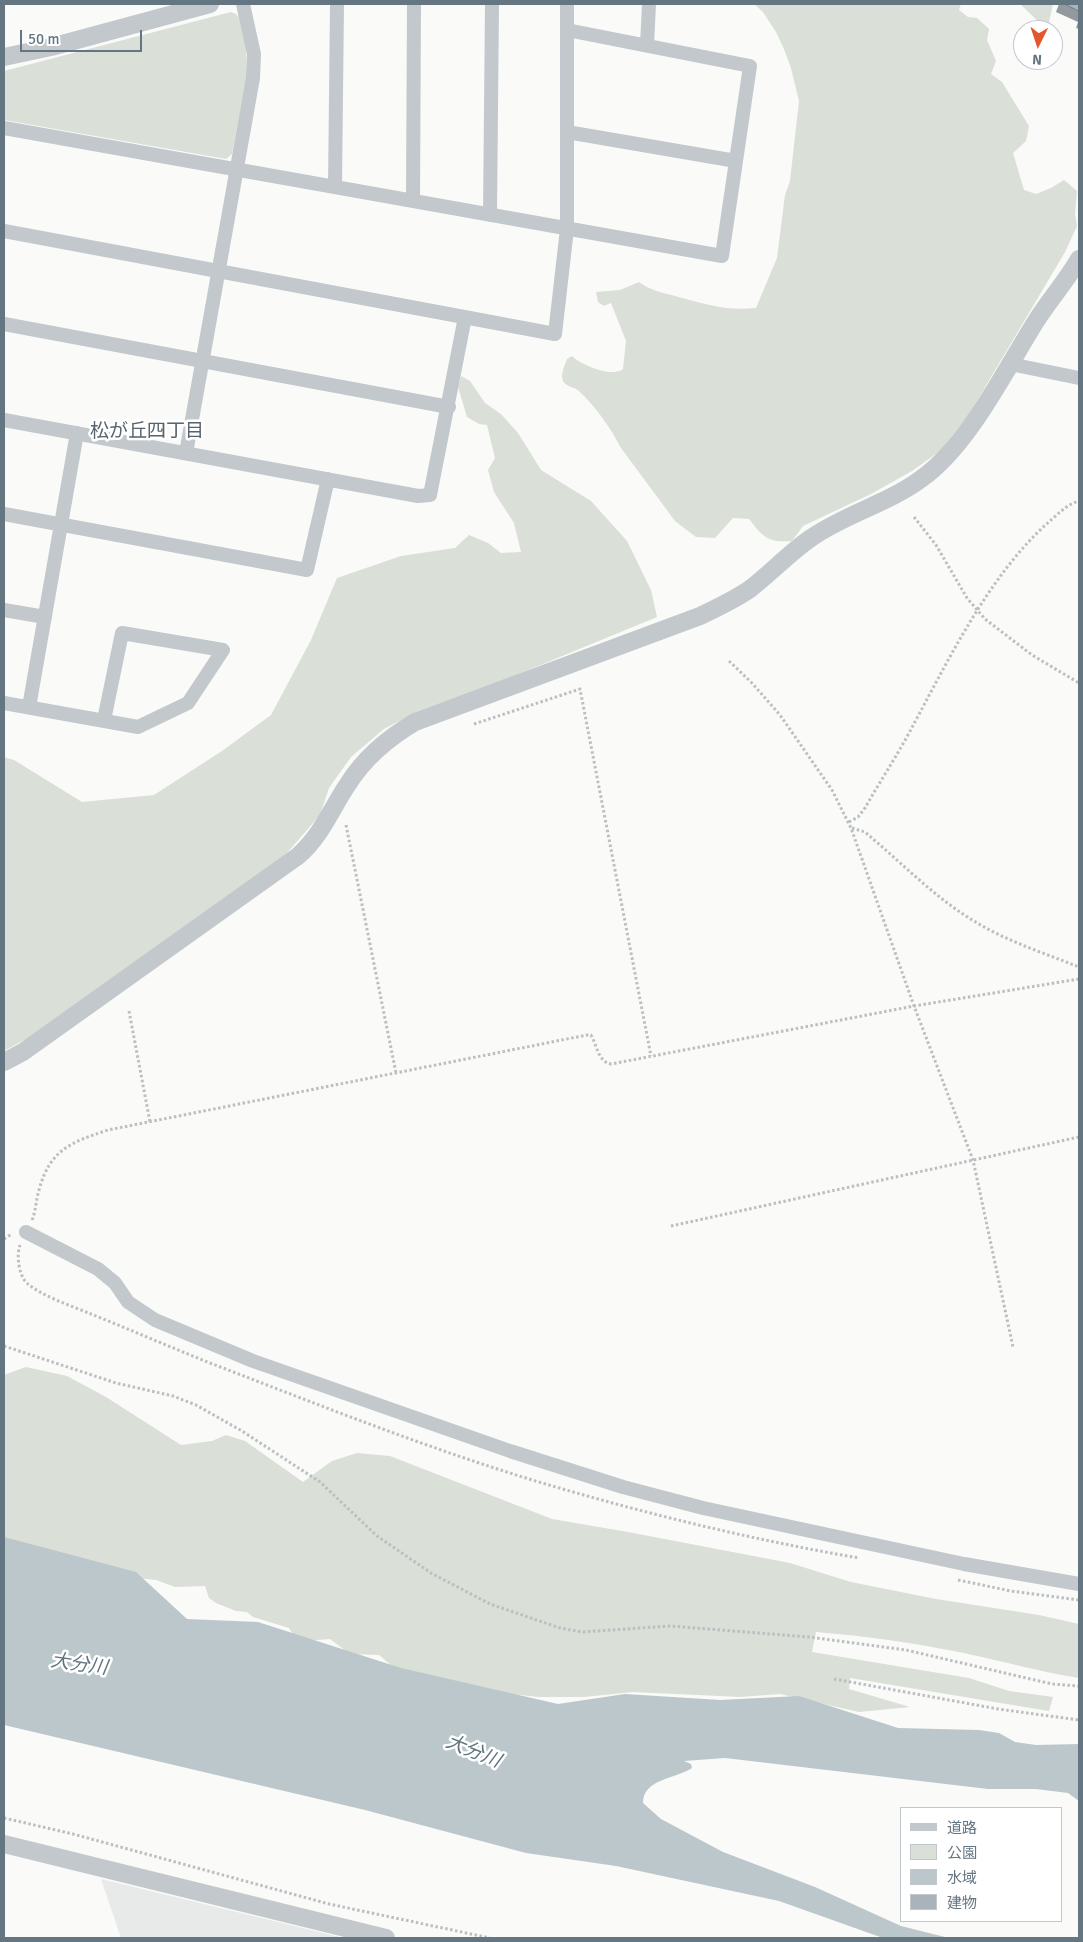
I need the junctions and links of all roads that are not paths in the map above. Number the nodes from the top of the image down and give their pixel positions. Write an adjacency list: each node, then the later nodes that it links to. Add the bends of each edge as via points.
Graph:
1 (210, 4): 10 (street)
2 (243, 4): 14 (street, via 254,69)
3 (337, 4): 15 (street)
4 (414, 4): 16 (street)
5 (492, 4): 17 (street)
6 (567, 4): 8 (street)
7 (649, 4): 9 (street)
8 (567, 30): 9 (street); 12 (street)
9 (647, 45): 13 (street, via 750,66)
10 (4, 57)
11 (4, 128): 14 (street)
12 (567, 132): 13 (street); 18 (street)
13 (736, 161): 18 (street, via 722,256)
14 (236, 170): 15 (street); 21 (street)
15 (335, 187): 16 (street)
16 (413, 201): 17 (street)
17 (490, 215): 18 (street)
18 (567, 229): 22 (street, via 555,334)
19 (4, 231): 21 (street)
20 (1079, 259): 25 (street)
21 (218, 271): 22 (street); 24 (street)
22 (465, 317): 27 (street)
23 (4, 324): 24 (street)
24 (202, 361): 27 (street); 30 (street)
25 (1010, 364): 26 (street); 39 (street, via 968,429 922,479 810,538 733,600 700,616 415,722 390,738 354,775 324,827 298,856 23,1052)
26 (1079, 378)
27 (448, 407): 31 (street, via 430,494 418,496)
28 (4, 420): 29 (street)
29 (77, 433): 30 (street); 33 (street)
30 (186, 453): 31 (street)
31 (328, 479): 33 (street, via 307,570)
32 (4, 514): 33 (street)
33 (61, 525): 35 (street)
34 (4, 610): 35 (street)
35 (45, 617): 37 (street)
36 (4, 703): 37 (street)
37 (29, 707): 38 (street)
38 (104, 720): 38 (street, via 138,727 188,703 223,650 122,633)
39 (4, 1062)
40 (26, 1232): 41 (street, via 98,1269 115,1283 128,1302 155,1320 253,1361 510,1451 623,1487 703,1508 964,1564)
41 (1079, 1584)
42 (4, 1844): 43 (street)
43 (386, 1938)

